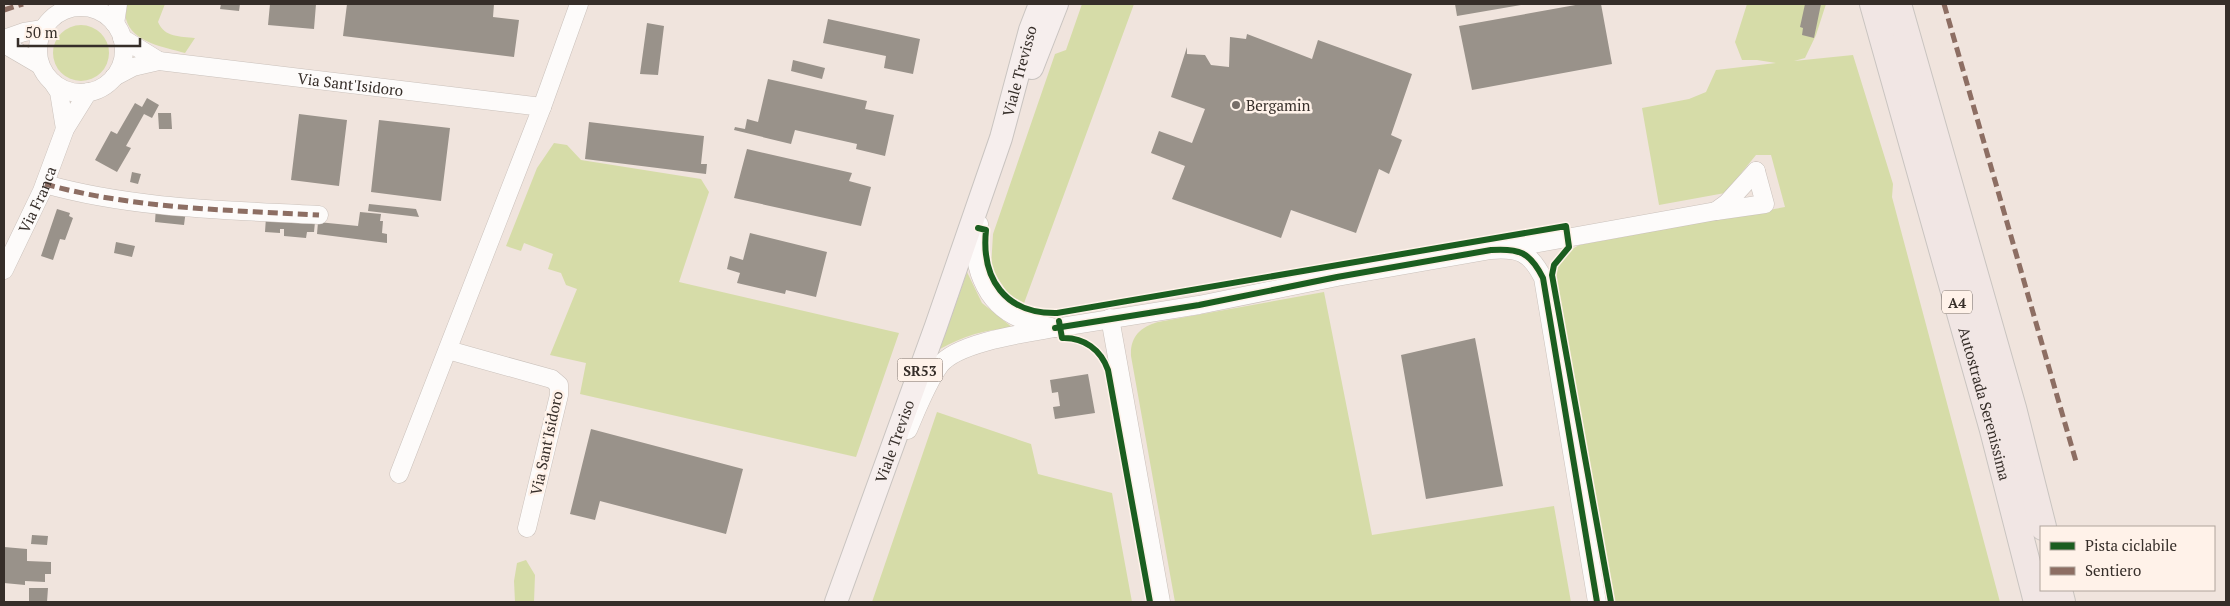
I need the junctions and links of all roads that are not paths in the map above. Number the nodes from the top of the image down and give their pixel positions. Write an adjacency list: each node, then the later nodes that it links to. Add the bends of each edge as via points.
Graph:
1 (118, 4): 9 (street)
2 (579, 4): 17 (street)
3 (1040, 4): 19 (main road, Viale Trevisso / SR53)
4 (1057, 4): 19 (main road)
5 (1873, 4): 34 (highway, Autostrada Serenissima / A4, via 1993,430)
6 (1898, 4): 29 (highway, Autostrada Serenissima / A4, via 2013,408)
7 (86, 5): 8 (street, via 59,12); 9 (street, via 106,15)
8 (43, 29): 10 (street); 13 (street, via 38,41)
9 (119, 31): 12 (street, Via Sant'Isidoro); 14 (street, via 124,52)
10 (4, 38)
11 (4, 44): 13 (street)
12 (159, 61): 14 (street, Via Sant'Isidoro, via 133,67); 17 (street, Via Sant'Isidoro)
13 (40, 65): 15 (street)
14 (114, 76): 16 (street, via 98,89)
15 (53, 83): 16 (street, via 64,89); 18 (street, via 60,92)
16 (88, 92): 18 (street, Via Franca)
17 (542, 107): 27 (street)
18 (66, 129): 20 (street, Via Franca)
19 (1001, 138): 26 (street, via 997,167 976,238 976,261 981,281 1006,310 1020,319); 31 (main road, Viale Treviso / SR53)
20 (45, 184): 22 (street, via 100,196 186,208); 24 (street, Via Franca)
21 (1716, 211): 23 (street)
22 (319, 215)
23 (1511, 248): 25 (street); 33 (street, via 1535,262 1543,278)
24 (4, 270)
25 (1110, 318): 26 (street); 32 (street)
26 (1055, 328): 31 (street, via 988,341 952,355 941,364 908,429 880,508)
27 (448, 350): 28 (street); 30 (street, Via Sant'Isidoro, via 552,379 559,385 560,395)
28 (400, 474)
29 (2043, 526)
30 (527, 528)
31 (838, 597)
32 (1162, 602)
33 (1597, 602)
34 (2037, 602)

